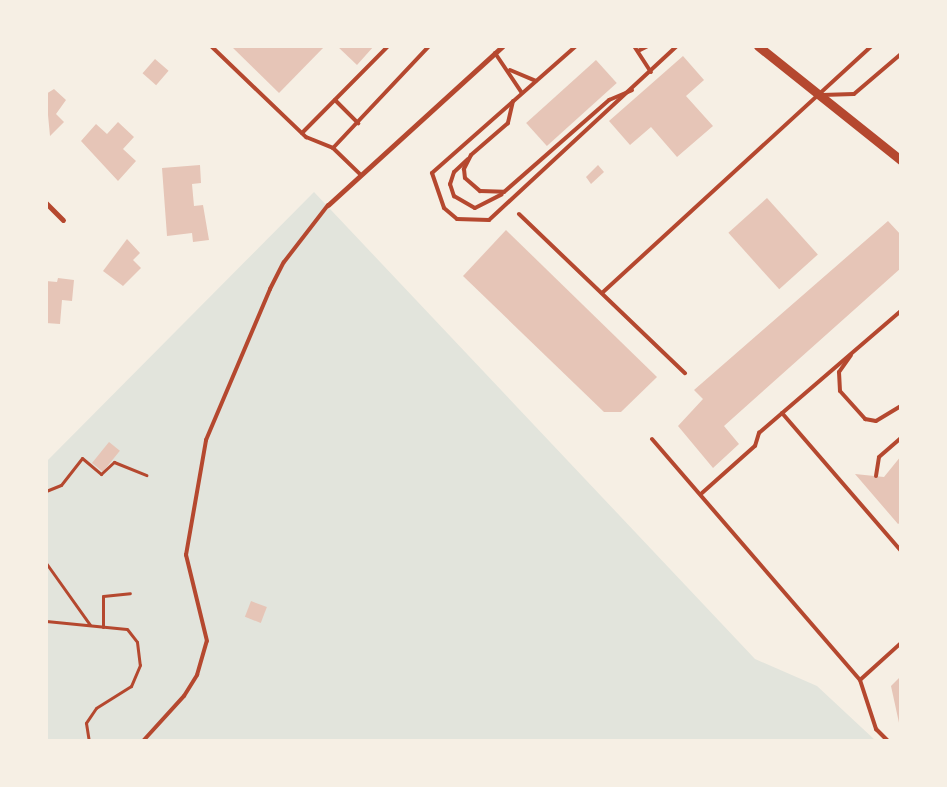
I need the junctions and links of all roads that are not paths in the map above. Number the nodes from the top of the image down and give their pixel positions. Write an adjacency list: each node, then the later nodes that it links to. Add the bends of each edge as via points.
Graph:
1 (211, 46): 23 (lane)
2 (388, 46): 20 (lane)
3 (503, 46): 12 (street)
4 (576, 46): 16 (lane)
5 (634, 46): 11 (lane)
6 (648, 46): 11 (lane)
7 (677, 46): 15 (lane)
8 (758, 46): 19 (street)
9 (872, 46): 19 (lane)
10 (430, 47): 22 (lane)
11 (638, 51): 15 (lane)
12 (495, 53): 14 (lane); 27 (street)
13 (901, 54): 19 (lane, via 854,94)
14 (510, 70): 16 (lane); 18 (lane)
15 (651, 72): 17 (lane)
16 (536, 82): 18 (lane)
17 (634, 89): 21 (lane, via 489,220 457,219 444,208 432,173); 28 (lane, via 609,100)
18 (522, 93): 21 (lane)
19 (818, 95): 26 (street); 33 (lane)
20 (335, 100): 22 (lane); 23 (lane)
21 (513, 101): 25 (lane, via 508,123)
22 (358, 123): 24 (lane)
23 (302, 133): 24 (lane)
24 (333, 148): 27 (lane)
25 (471, 155): 28 (lane, via 464,169 472,186 492,194); 28 (lane, via 454,172 450,184 454,196 475,208)
26 (901, 160)
27 (361, 175): 30 (street)
28 (504, 192)
29 (46, 203): 32 (street)
30 (328, 205): 46 (lane, via 275,280 206,440 186,555 206,641 197,675 184,696)
31 (519, 214): 33 (lane)
32 (63, 220)
33 (602, 294): 36 (lane)
34 (901, 311): 35 (lane)
35 (852, 353): 37 (lane, via 838,372 840,391 865,419 876,421); 38 (lane)
36 (685, 373)
37 (901, 406)
38 (782, 413): 42 (lane, via 759,433 755,446); 43 (lane)
39 (901, 438): 41 (lane, via 879,457)
40 (652, 439): 42 (lane)
41 (876, 476)
42 (702, 493): 45 (lane)
43 (901, 550)
44 (901, 644): 45 (lane)
45 (860, 680): 47 (lane, via 876,729)
46 (143, 741)
47 (888, 741)

